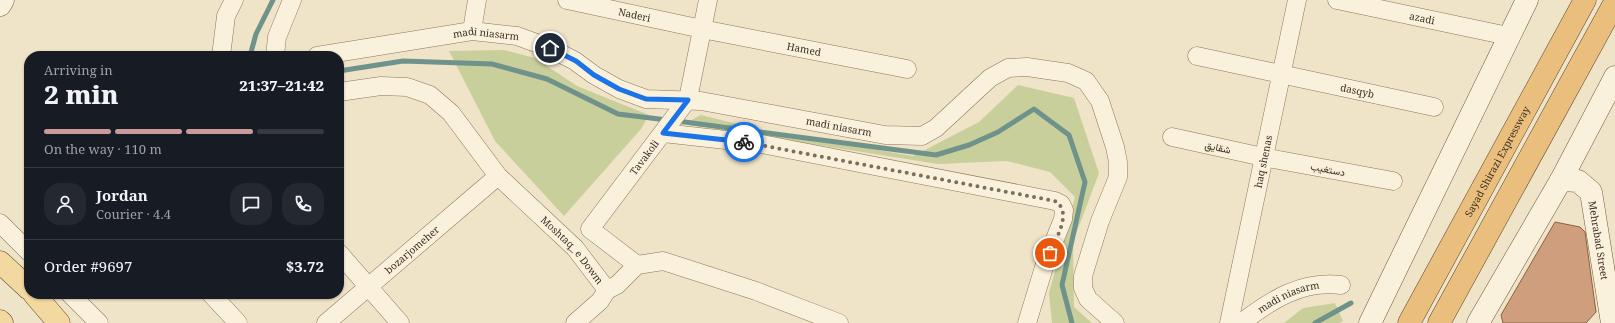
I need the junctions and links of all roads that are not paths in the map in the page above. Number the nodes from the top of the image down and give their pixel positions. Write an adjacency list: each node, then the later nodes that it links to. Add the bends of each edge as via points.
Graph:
1 (3, 0): 12 (main road)
2 (234, 0): 16 (street, via 226,16)
3 (292, 0): 17 (street, via 276,37)
4 (477, 0): 14 (street)
5 (568, 0): 13 (street, Naderi)
6 (708, 0): 13 (street, Tavakoli)
7 (1297, 0): 21 (street, haq shenas)
8 (1337, 0): 15 (street, azadi)
9 (1526, 0): 15 (main road)
10 (1585, 0): 58 (highway, Sayad Shirazi Expressway)
11 (1615, 2): 59 (highway)
12 (0, 5)
13 (702, 29): 20 (street, Hamed); 24 (street, Tavakoli)
14 (472, 31): 18 (street, madi niasarm); 24 (street, madi niasarm, via 517,36 550,48 576,61 619,89 646,99)
15 (1508, 36): 57 (main road)
16 (222, 51)
17 (276, 51)
18 (344, 52)
19 (1198, 56): 21 (street, dasqyb)
20 (907, 69)
21 (1281, 74): 26 (street, dasqyb); 29 (street, haq shenas)
22 (1614, 79): 25 (main road); 31 (main road)
23 (344, 91): 30 (street, Moshtaq_ e Dowm, via 381,86 407,86 430,95 451,113)
24 (688, 100): 27 (street, Tavakoli); 54 (street, madi niasarm, via 712,102 885,135 922,136 936,128 990,78 1008,68 1027,66 1051,69 1086,81 1100,101 1115,147 1118,177 1100,220 1083,276 1083,288 1088,299)
25 (1615, 101)
26 (1434, 107)
27 (663, 133): 38 (street, Tavakoli, via 590,229); 53 (street, via 762,144 1061,204 1064,210 1063,219)
28 (1172, 137): 29 (street, شقایق)
29 (1264, 157): 32 (street, دستغیب); 55 (street, haq shenas)
30 (498, 176): 41 (street, bozarjomeher); 42 (street, Moshtaq_ e Dowm, via 574,248)
31 (1561, 180): 34 (main road, Mehrabad Street, via 1578,181 1591,192); 60 (main road)
32 (1393, 181)
33 (0, 222): 35 (street)
34 (1606, 233): 61 (main road, Mehrabad Street)
35 (24, 247)
36 (344, 259): 41 (street)
37 (0, 262): 39 (main road)
38 (637, 265): 42 (street, Moshtaq_ e Dowm, via 617,285); 52 (street, via 663,261 756,291)
39 (24, 284)
40 (1341, 285): 56 (street, madi niasarm, via 1325,283 1286,293)
41 (369, 287): 49 (street, bozarjomeher); 50 (street)
42 (607, 290): 51 (street, via 600,301)
43 (38, 299): 46 (main road)
44 (75, 299): 47 (street)
45 (216, 299): 48 (street)
46 (59, 323)
47 (99, 323)
48 (238, 323)
49 (326, 323)
50 (400, 323)
51 (574, 323)
52 (839, 323)
53 (1027, 323)
54 (1115, 323)
55 (1229, 323)
56 (1241, 323)
57 (1370, 323)
58 (1409, 323)
59 (1439, 323)
60 (1478, 323)
61 (1612, 323)

